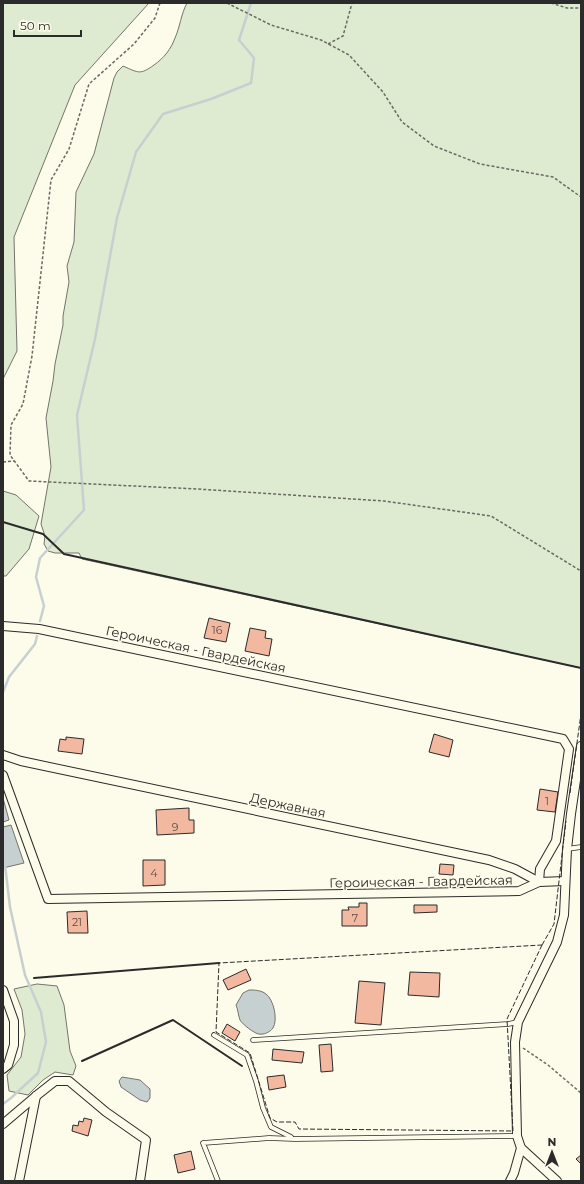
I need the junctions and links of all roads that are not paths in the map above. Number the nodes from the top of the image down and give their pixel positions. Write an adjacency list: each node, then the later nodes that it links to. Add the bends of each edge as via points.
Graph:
1 (3, 626): 8 (street, Героическая - Гвардейская, via 39,629 563,739 569,749 556,841 540,869)
2 (581, 746): 6 (street)
3 (3, 755): 8 (street, Державная, via 489,860 515,869)
4 (3, 774): 8 (street, Героическая - Гвардейская, via 48,899 519,891)
5 (581, 847): 6 (lane)
6 (567, 849): 7 (street)
7 (565, 881): 8 (street); 10 (street, via 564,915 557,942)
8 (539, 882)
9 (3, 990): 13 (street, via 14,1021 14,1044 8,1065)
10 (518, 1022): 12 (lane); 16 (street, via 515,1042)
11 (214, 1035): 17 (lane, via 247,1055 270,1127)
12 (253, 1040)
13 (3, 1069)
14 (36, 1096): 15 (street); 19 (street); 20 (street, via 55,1081 69,1081 106,1112 146,1140)
15 (3, 1124)
16 (517, 1136): 17 (lane); 18 (street)
17 (295, 1139): 21 (lane, via 269,1138 203,1143)
18 (521, 1148): 22 (street); 23 (street)
19 (19, 1181)
20 (140, 1181)
21 (218, 1181)
22 (510, 1181)
23 (557, 1181)

